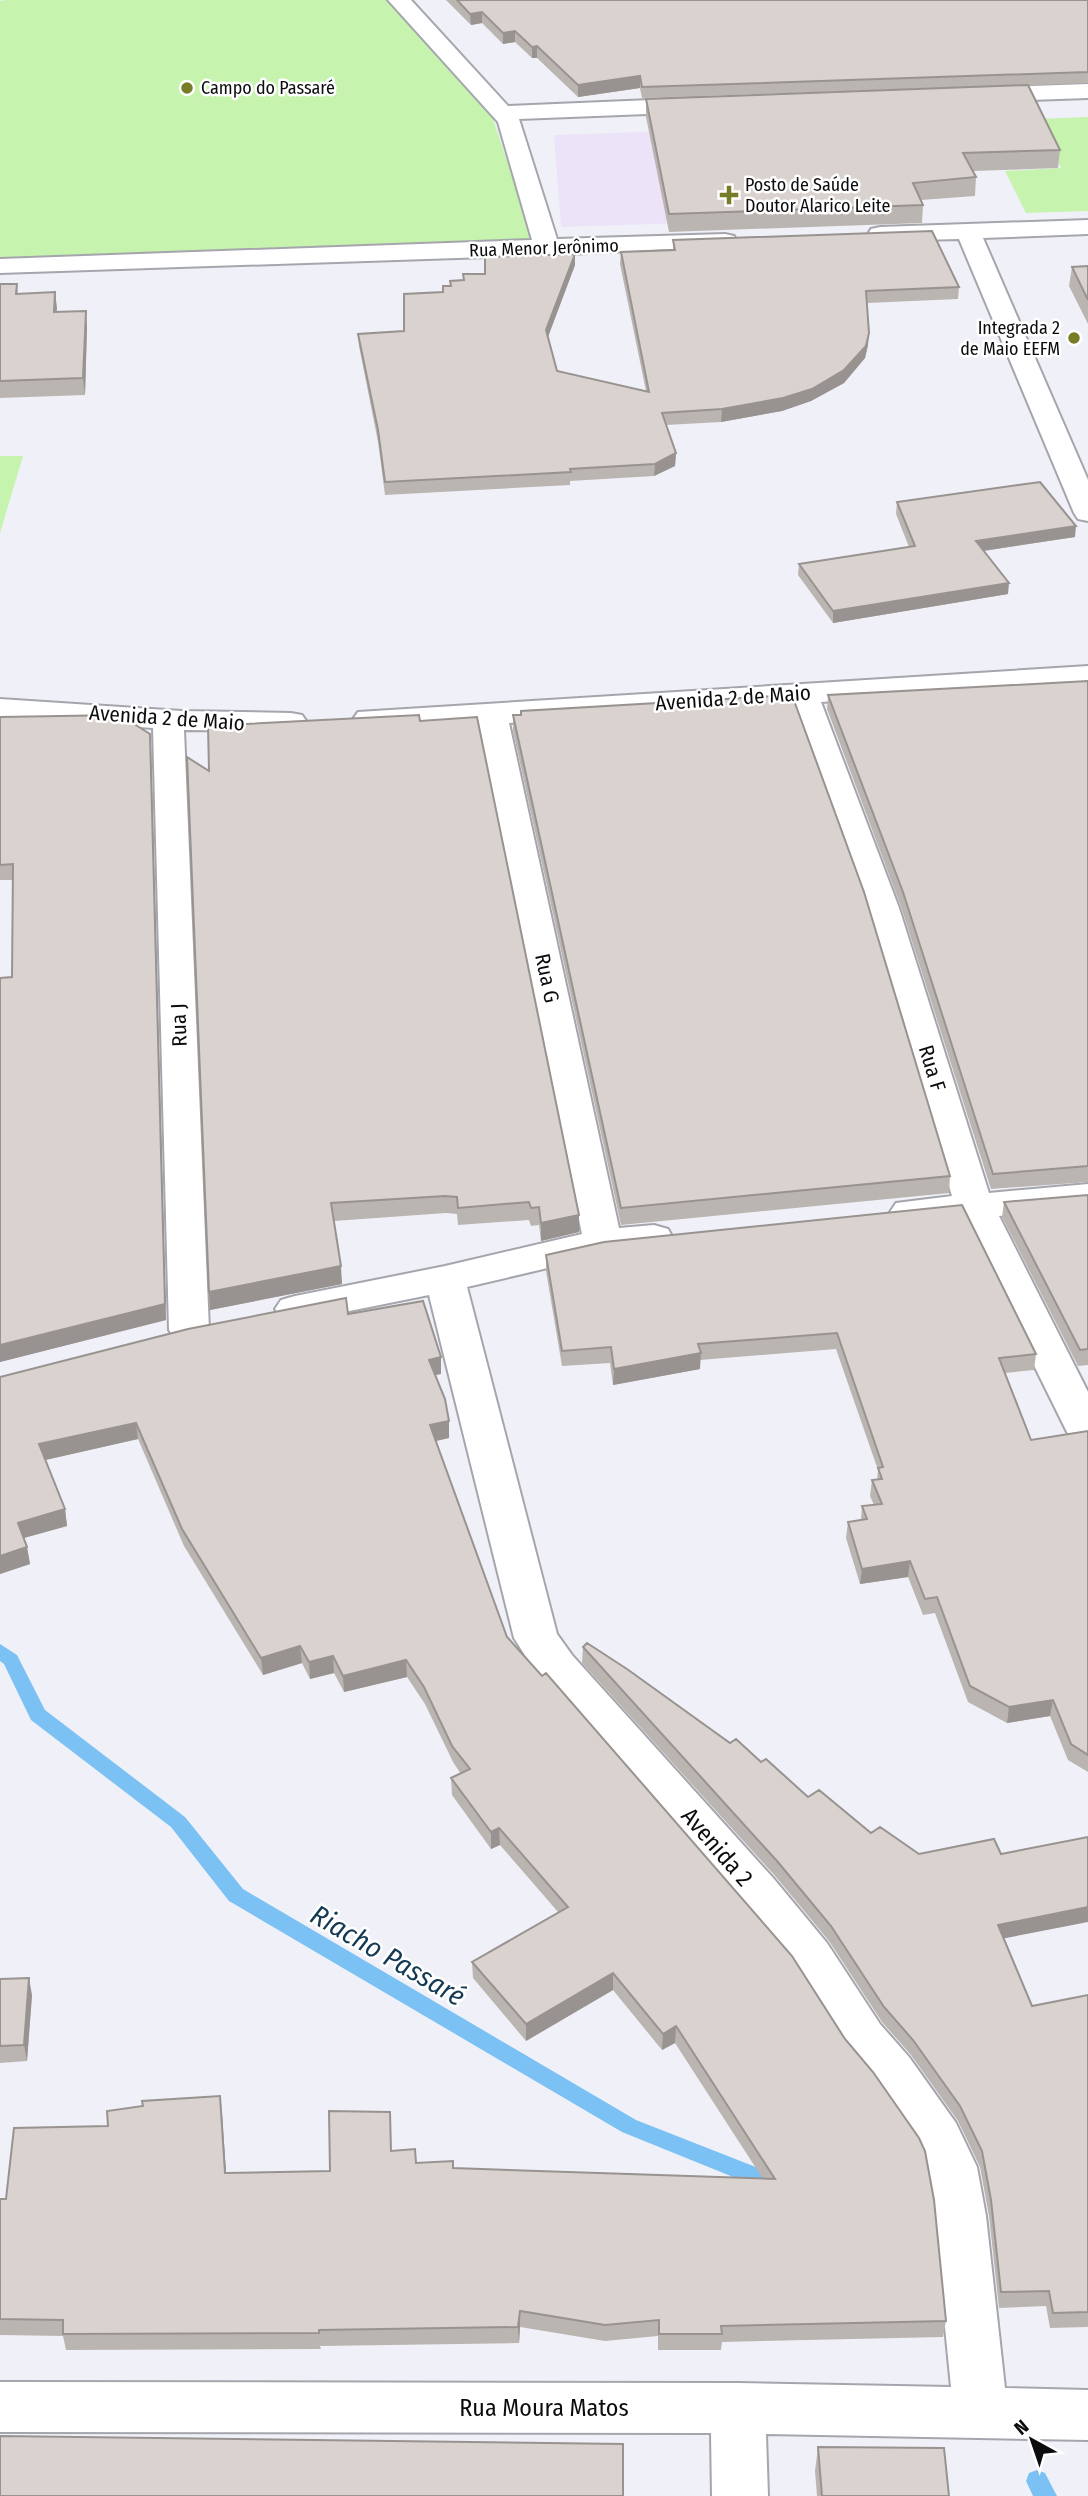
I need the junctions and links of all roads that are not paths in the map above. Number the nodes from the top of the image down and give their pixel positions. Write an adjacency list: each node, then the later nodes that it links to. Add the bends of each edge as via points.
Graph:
1 (399, 0): 5 (street)
2 (1088, 91): 3 (street, via 963,104)
3 (1088, 107)
4 (721, 113): 5 (street)
5 (507, 121): 10 (street)
6 (1088, 227): 7 (street)
7 (968, 231): 8 (street); 12 (street)
8 (858, 235)
9 (748, 240): 10 (street, Rua Menor Jerônimo)
10 (547, 248): 11 (street, Rua Menor Jerônimo)
11 (0, 266)
12 (1088, 513)
13 (1088, 675): 14 (street, Avenida 2 de Maio)
14 (802, 693): 16 (street, Avenida 2 de Maio); 19 (street, Rua F, via 882,908)
15 (0, 708): 17 (street, Avenida 2 de Maio)
16 (492, 715): 17 (street, Avenida 2 de Maio, via 239,724); 22 (street, Rua G)
17 (169, 720): 23 (street, Rua J, via 175,1333)
18 (1088, 1196): 19 (street)
19 (974, 1205): 20 (street); 24 (street, Rua F)
20 (868, 1216)
21 (682, 1235): 22 (street)
22 (603, 1242): 23 (street)
23 (445, 1279): 27 (street, Avenida 2, via 536,1638 556,1667 810,1957 863,2039 938,2139 951,2167 960,2216)
24 (1088, 1432)
25 (0, 2407): 26 (street, Rua Moura Matos)
26 (738, 2408): 27 (street, Rua Moura Matos); 29 (street)
27 (981, 2414): 28 (street, Rua Moura Matos)
28 (1088, 2415)
29 (740, 2496)

